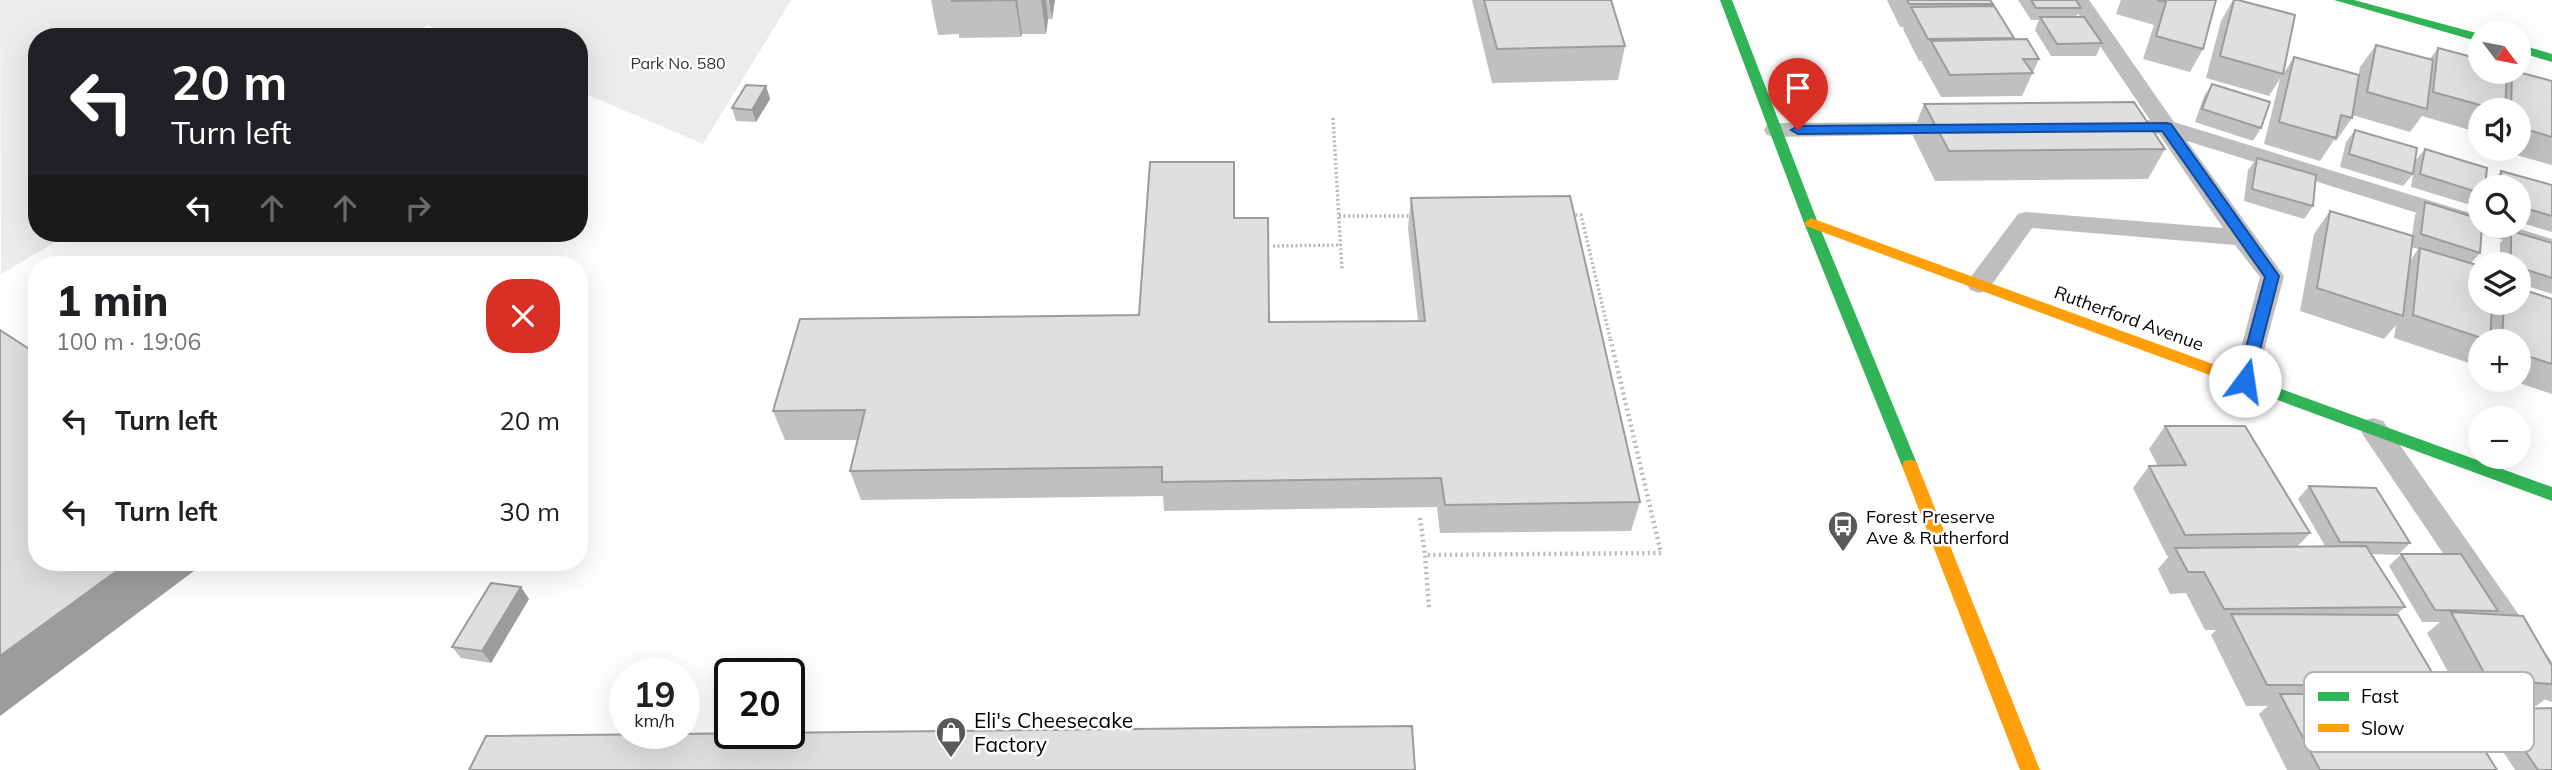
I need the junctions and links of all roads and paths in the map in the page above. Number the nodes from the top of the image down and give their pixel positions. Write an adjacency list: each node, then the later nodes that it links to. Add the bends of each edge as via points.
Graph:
1 (1726, 0): 11 (main road)
2 (2079, 0): 8 (lane)
3 (2340, 0): 4 (main road)
4 (2468, 35)
5 (2531, 52): 6 (main road)
6 (2552, 58)
7 (1333, 118): 13 (path)
8 (2166, 127): 9 (lane); 15 (lane); 17 (lane)
9 (2097, 128)
10 (1971, 129): 11 (lane)
11 (1775, 130): 16 (main road)
12 (1567, 215): 28 (path, via 1581,215 1661,553)
13 (1339, 216): 14 (path); 20 (path)
14 (1419, 216)
15 (2468, 221)
16 (1811, 223): 23 (main road, Rutherford Avenue); 31 (main road)
17 (2242, 238): 23 (lane, via 2026,220); 24 (lane, via 2272,276)
18 (2523, 238): 21 (lane)
19 (1273, 246): 20 (path)
20 (1341, 246): 22 (path)
21 (2552, 247)
22 (1342, 270)
23 (1979, 284): 24 (main road, Rutherford Avenue)
24 (2245, 381): 25 (main road, Rutherford Avenue)
25 (2373, 428): 26 (main road, Rutherford Avenue); 30 (lane)
26 (2552, 494)
27 (1420, 517): 28 (path)
28 (1425, 555): 29 (path)
29 (1429, 607)
30 (2552, 688)
31 (2030, 770)

